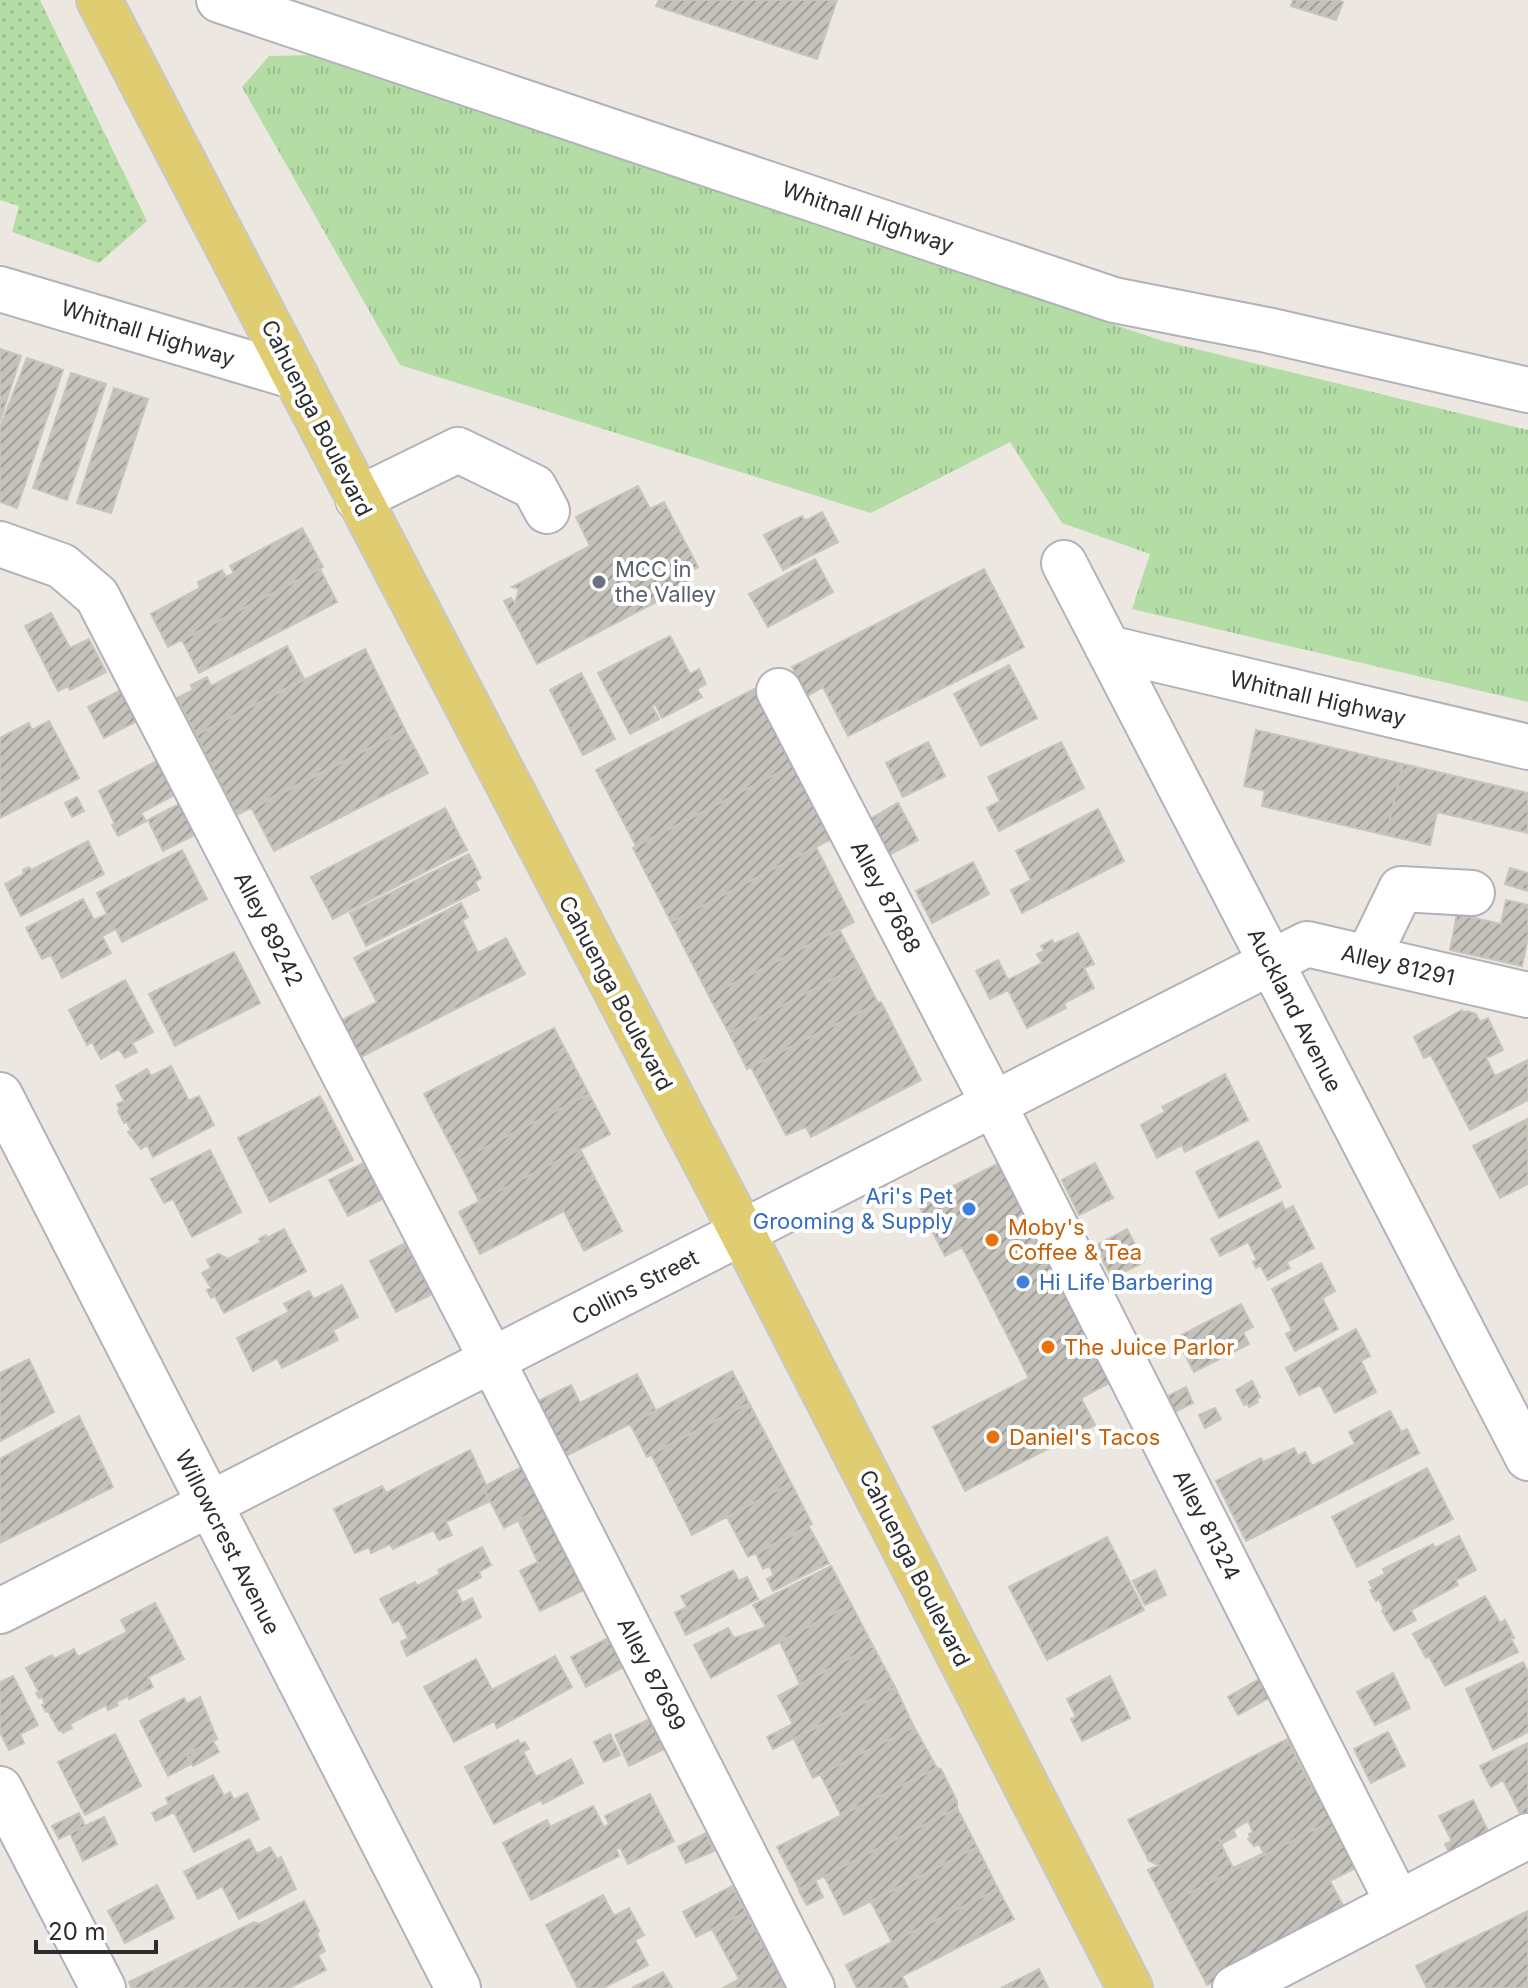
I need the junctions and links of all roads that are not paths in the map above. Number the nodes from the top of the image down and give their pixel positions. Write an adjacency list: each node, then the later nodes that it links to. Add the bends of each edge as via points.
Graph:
1 (99, 0): 4 (main road, Cahuenga Boulevard)
2 (219, 0): 5 (street, Whitnall Highway, via 1114,300)
3 (0, 289): 4 (street, Whitnall Highway)
4 (296, 377): 6 (main road, Cahuenga Boulevard)
5 (1528, 390)
6 (358, 499): 7 (street, via 458,450 534,487); 19 (main road, Cahuenga Boulevard)
7 (547, 511)
8 (0, 544): 20 (street, Alley 89242, via 62,566 97,596)
9 (1064, 563): 10 (street, Auckland Avenue)
10 (1108, 648): 12 (street, Whitnall Highway); 15 (street, Auckland Avenue)
11 (779, 691): 18 (street, Alley 87688)
12 (1528, 747)
13 (1472, 893): 14 (street, via 1401,889)
14 (1368, 957): 15 (street, Alley 81291, via 1307,944); 16 (street, Alley 81291)
15 (1271, 964): 18 (street, Collins Street); 21 (street, Auckland Avenue)
16 (1528, 995)
17 (0, 1095): 22 (street, Willowcrest Avenue)
18 (993, 1103): 19 (street, Collins Street); 26 (street, Alley 81324)
19 (742, 1232): 20 (street, Collins Street); 30 (main road, Cahuenga Boulevard)
20 (492, 1360): 22 (street, Collins Street); 29 (street, Alley 87699)
21 (1528, 1458)
22 (209, 1504): 23 (street, Collins Street); 28 (street, Willowcrest Avenue)
23 (0, 1611)
24 (0, 1789): 27 (street)
25 (1528, 1836): 26 (street)
26 (1398, 1903): 31 (street)
27 (103, 1988)
28 (458, 1988)
29 (812, 1988)
30 (1130, 1988)
31 (1235, 1988)

